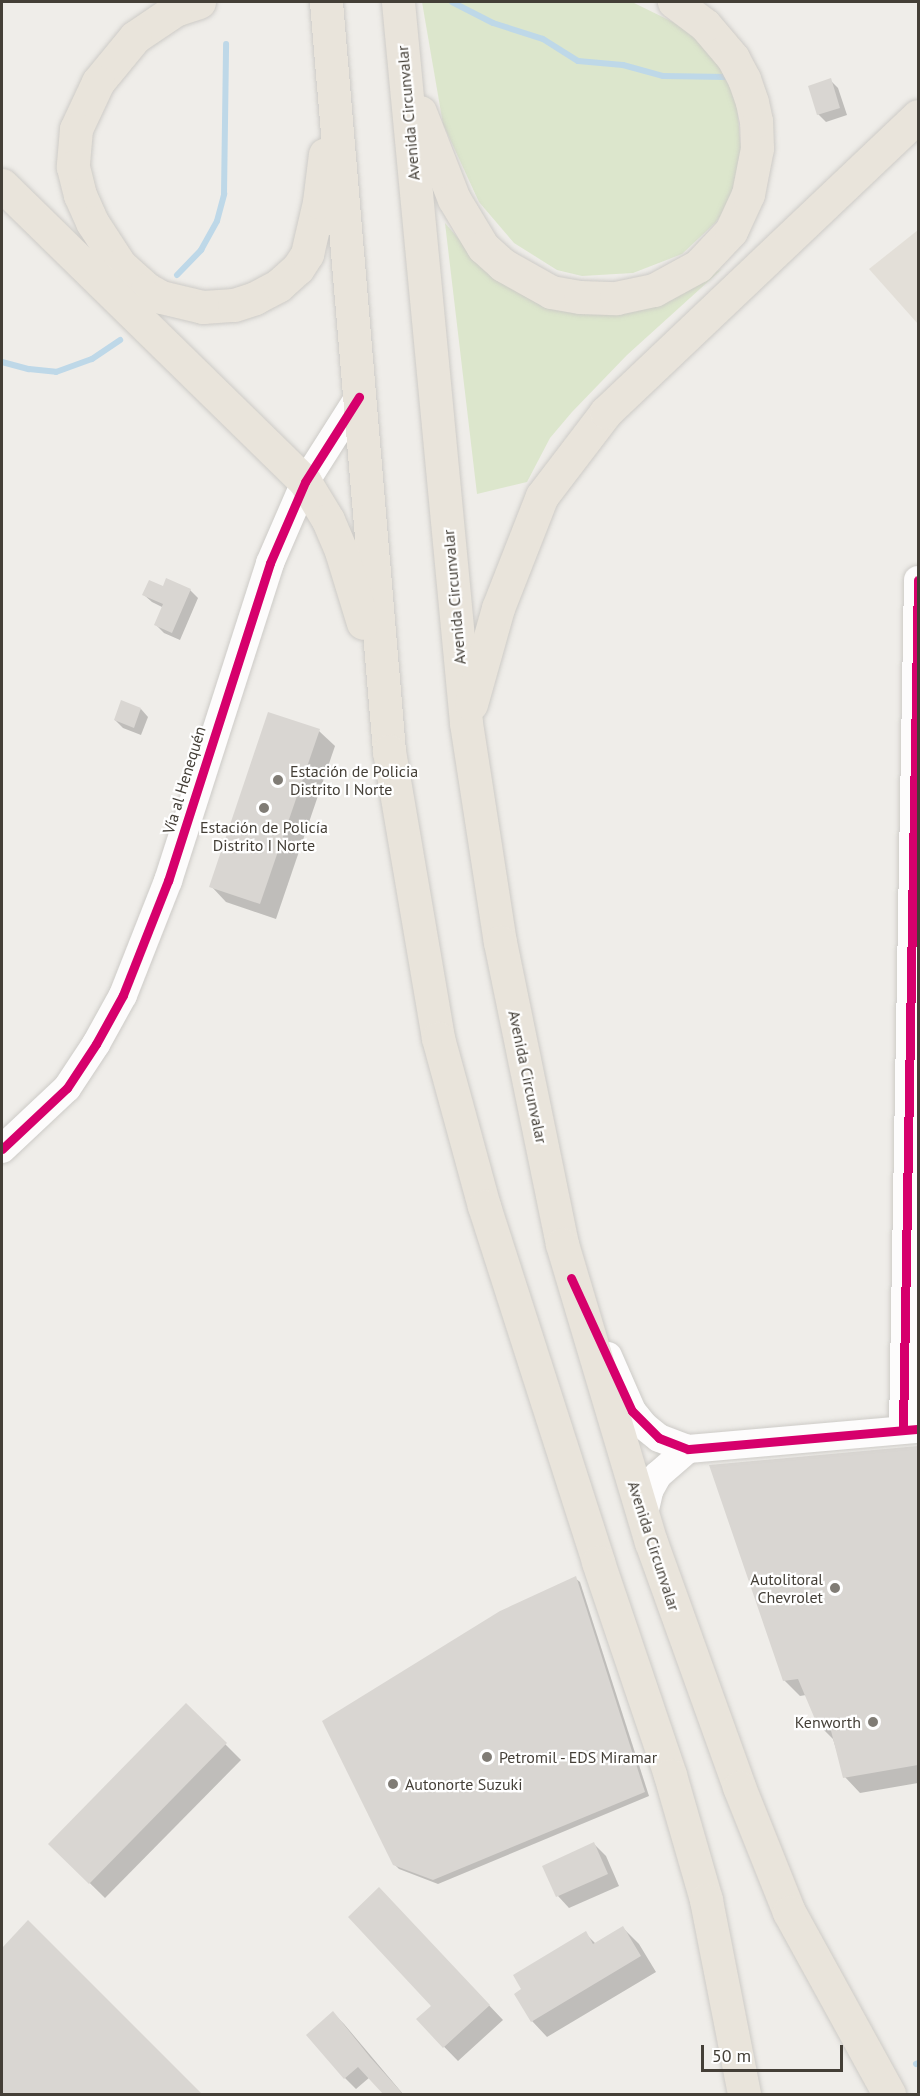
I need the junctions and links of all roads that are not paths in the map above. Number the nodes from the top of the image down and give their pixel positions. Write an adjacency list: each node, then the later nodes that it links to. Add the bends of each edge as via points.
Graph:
1 (199, 2): 6 (highway, via 175,10 135,38 98,82 76,129 73,167 80,195 120,265 147,289 179,303 226,306 255,298 279,285 298,268 307,254 319,202)
2 (326, 2): 6 (highway)
3 (398, 2): 5 (highway, Avenida Circunvalar)
4 (674, 2): 5 (highway, via 705,25 744,79 756,121 754,172 740,214 715,250 678,279 633,295 599,298 551,292 519,276 483,247 442,173)
5 (404, 65): 12 (highway, Avenida Circunvalar)
6 (333, 83): 9 (highway)
7 (918, 116): 12 (highway, via 606,412 542,496 498,608)
8 (2, 185): 10 (highway)
9 (359, 396): 10 (street, Vía al Henequén); 13 (highway)
10 (306, 482): 13 (highway, via 328,520 350,576); 14 (street, Vía al Henequén, via 270,563 168,881 123,995 67,1088)
11 (918, 580): 16 (street)
12 (466, 723): 15 (highway, Avenida Circunvalar, via 500,942)
13 (389, 751): 19 (highway, via 438,1038 484,1206 670,1775 706,1900)
14 (2, 1149)
15 (571, 1278): 17 (street, via 632,1411 659,1438); 18 (highway, Avenida Circunvalar)
16 (910, 1429): 17 (street)
17 (688, 1449): 18 (street, via 658,1475 648,1491)
18 (643, 1518): 20 (highway, Avenida Circunvalar, via 739,1787 789,1912)
19 (744, 2094)
20 (889, 2094)

